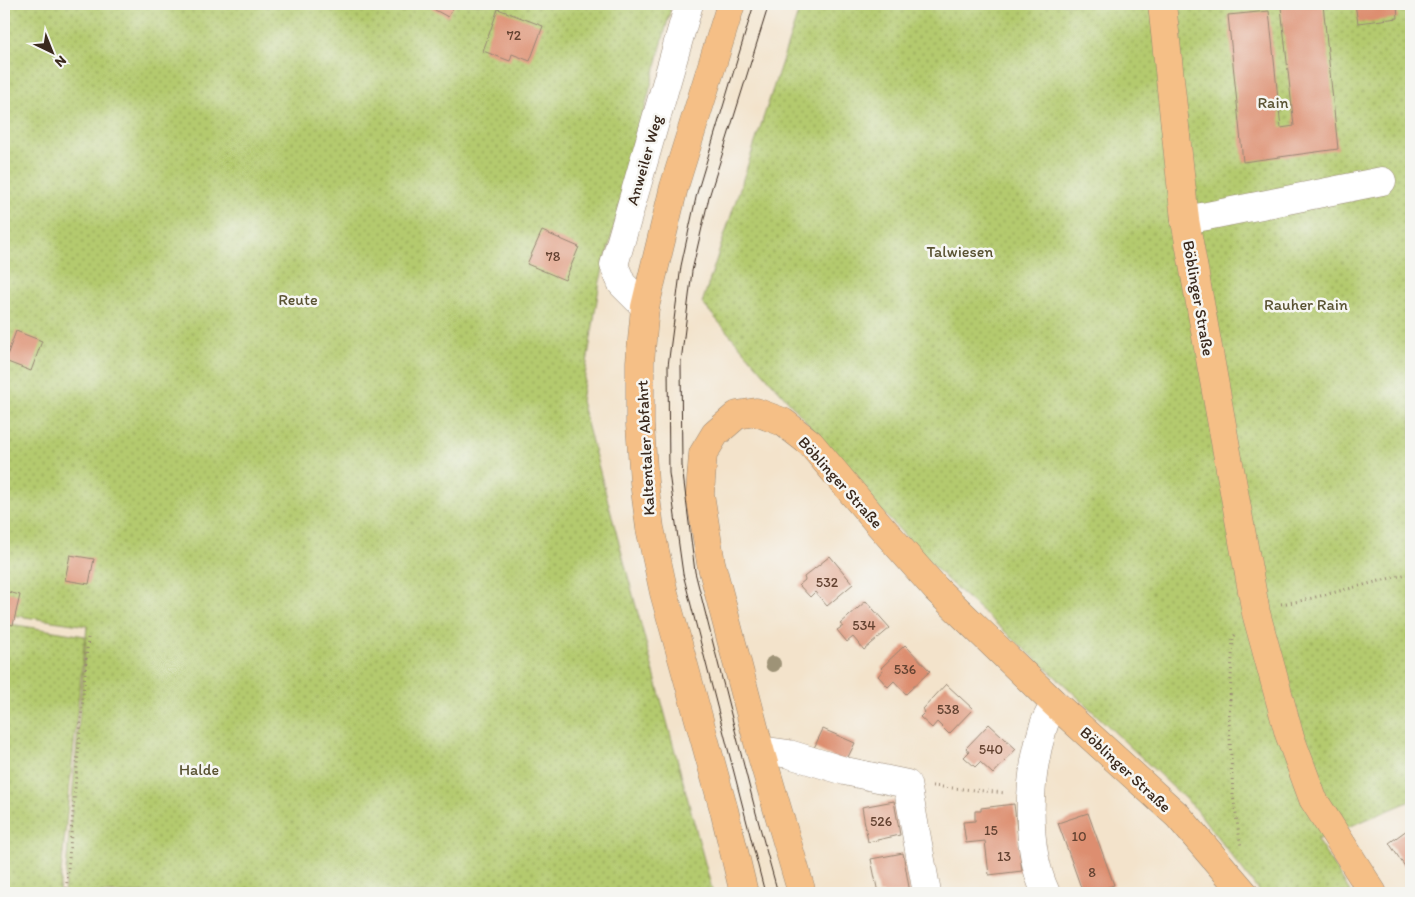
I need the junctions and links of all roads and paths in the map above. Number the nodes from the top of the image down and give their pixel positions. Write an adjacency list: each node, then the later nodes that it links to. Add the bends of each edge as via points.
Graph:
1 (690, 4): 6 (street, Anweiler Weg, via 614,265 622,284)
2 (732, 4): 6 (main road, Kaltentaler Abfahrt, via 674,187)
3 (1162, 4): 5 (main road, Böblinger Straße)
4 (1382, 181): 5 (street)
5 (1185, 220): 8 (main road, Böblinger Straße)
6 (646, 307): 17 (main road, Kaltentaler Abfahrt, via 640,362 640,425 650,528 664,593)
7 (1411, 572): 8 (path)
8 (1255, 610): 14 (path, via 1233,637 1229,721 1233,795); 21 (main road, Böblinger Straße, via 1289,734 1313,799)
9 (88, 638): 16 (path)
10 (1055, 704): 11 (main road, Böblinger Straße, via 936,589 810,444 783,422 756,412 737,416 715,434 703,454 700,494 711,564); 13 (street, via 1043,726); 15 (main road, Böblinger Straße, via 1178,816)
11 (760, 750): 12 (street, via 789,754 844,771); 18 (main road, Böblinger Straße)
12 (907, 784): 13 (path); 19 (street)
13 (1031, 796): 20 (street, via 1030,824 1036,865)
14 (1242, 852)
15 (1243, 892)
16 (66, 893)
17 (744, 893)
18 (802, 893)
19 (927, 893)
20 (1046, 893)
21 (1373, 893)

